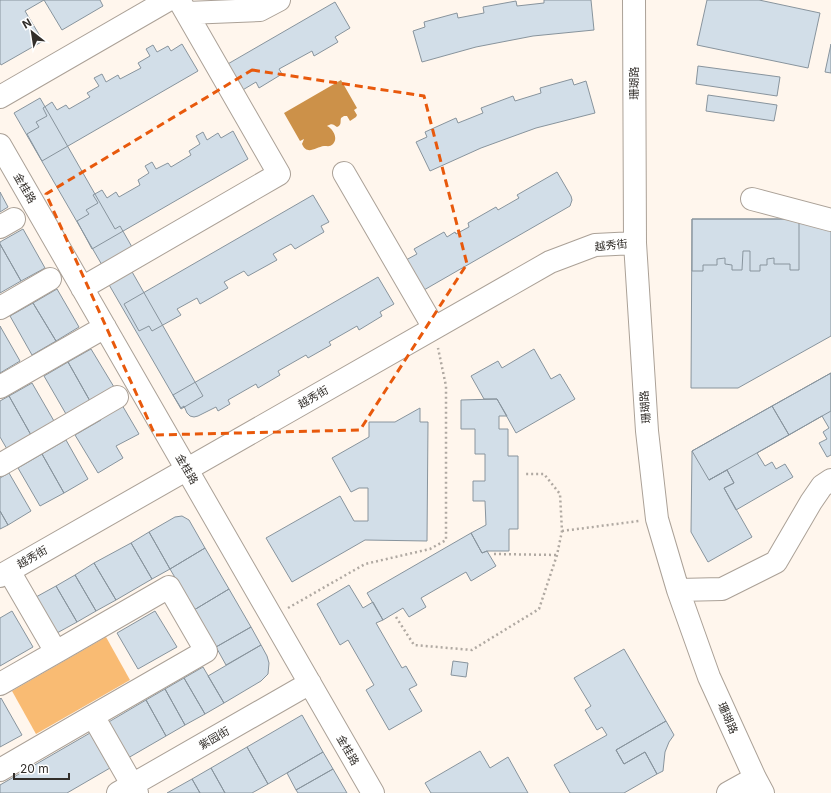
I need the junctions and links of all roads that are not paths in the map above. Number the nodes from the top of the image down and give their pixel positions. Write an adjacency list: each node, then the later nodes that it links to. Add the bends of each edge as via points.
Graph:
1 (168, 0): 5 (street)
2 (279, 0): 4 (street, via 260,10)
3 (634, 0): 10 (street, 珊瑚路)
4 (183, 7): 12 (street, via 279,174)
5 (0, 97)
6 (0, 145): 12 (street, 金桂路)
7 (344, 173): 15 (street)
8 (752, 199): 9 (street)
9 (831, 220)
10 (635, 243): 15 (street, 越秀街, via 595,245 550,262); 22 (street, 珊瑚路, via 647,431 657,519)
11 (50, 279): 13 (street)
12 (82, 288): 14 (street, 金桂路)
13 (0, 308)
14 (105, 327): 16 (street); 19 (street, 金桂路)
15 (434, 328): 19 (street, 越秀街)
16 (0, 387)
17 (117, 397): 18 (street)
18 (2, 460)
19 (187, 469): 21 (street, 越秀街); 24 (street, 金桂路)
20 (831, 480): 22 (street, via 822,486 811,502 776,562 722,589)
21 (4, 573): 23 (street)
22 (678, 590): 28 (street, 珊瑚路, via 709,677)
23 (56, 652): 25 (street); 26 (street, via 169,587 206,651)
24 (310, 683): 29 (street, 紫园街); 30 (street, 金桂路)
25 (0, 684)
26 (93, 716): 27 (street); 29 (street)
27 (0, 770)
28 (759, 785): 31 (street)
29 (129, 790)
30 (373, 793)
31 (728, 793)

